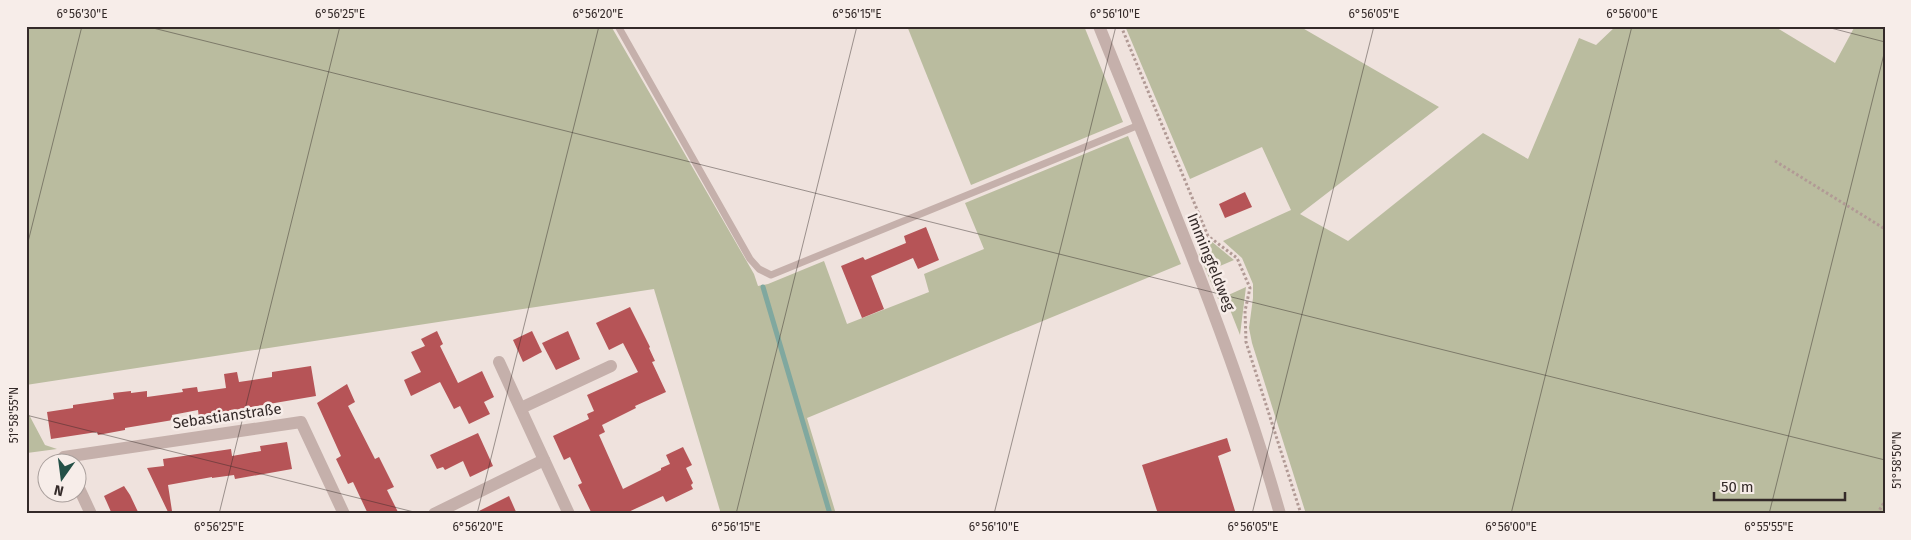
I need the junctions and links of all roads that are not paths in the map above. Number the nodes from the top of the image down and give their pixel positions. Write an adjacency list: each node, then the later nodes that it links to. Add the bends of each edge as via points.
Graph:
1 (618, 26): 3 (lane, via 750,259 771,275)
2 (1099, 26): 3 (street, Immingfeldweg)
3 (1139, 125): 14 (street, Immingfeldweg, via 1226,344)
4 (499, 362): 6 (street)
5 (611, 366): 6 (street)
6 (521, 408): 8 (street)
7 (88, 453): 11 (street, Sebastianstraße, via 301,422)
8 (544, 460): 12 (street); 13 (street)
9 (85, 502): 10 (street)
10 (90, 514)
11 (344, 514)
12 (434, 514)
13 (569, 514)
14 (1280, 514)

